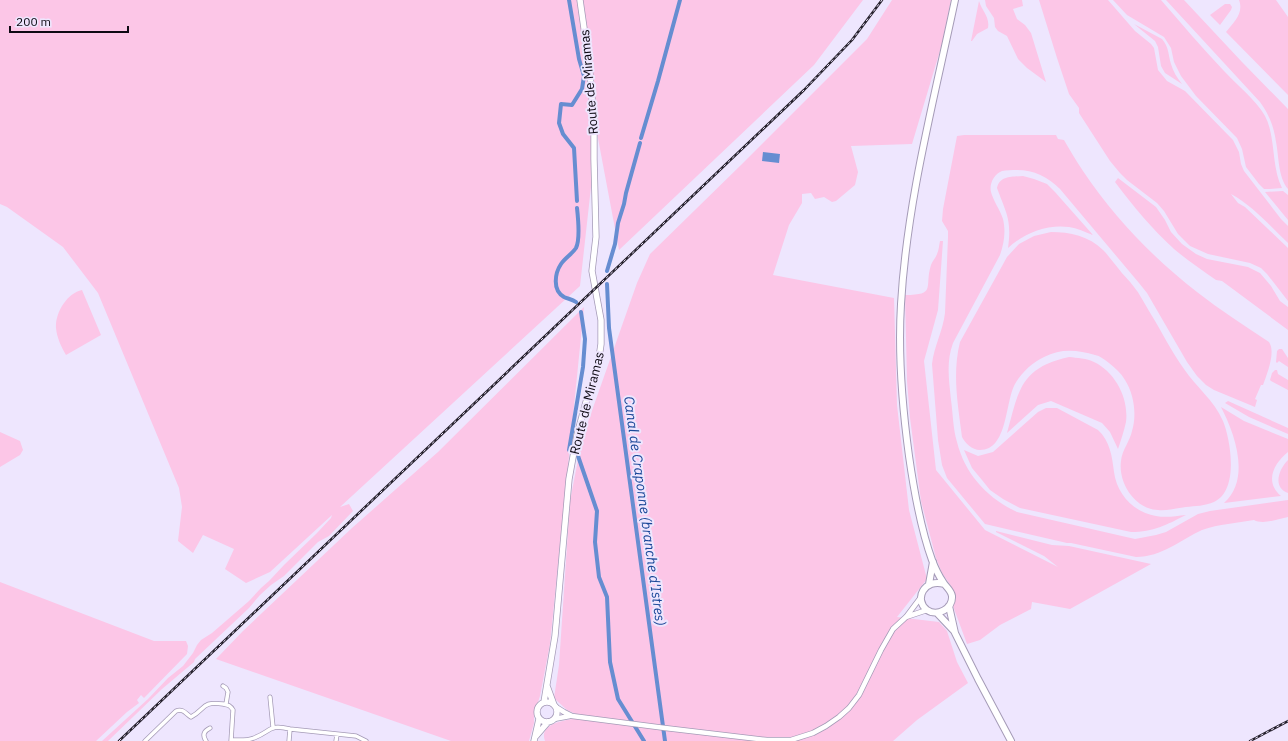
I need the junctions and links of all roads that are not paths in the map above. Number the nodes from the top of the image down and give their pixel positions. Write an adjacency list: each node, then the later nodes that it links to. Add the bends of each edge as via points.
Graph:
1 (580, 0): 13 (main road, Route de Miramas, via 594,121 596,237 592,270 601,320 601,344 597,372 577,435 568,479 556,636)
2 (955, 0): 3 (main road, via 915,194 901,304 904,418 919,514)
3 (933, 562): 4 (main road); 5 (main road)
4 (929, 584): 5 (main road); 6 (main road)
5 (944, 584): 7 (main road, via 950,591)
6 (921, 596): 8 (main road); 10 (street)
7 (949, 606): 9 (main road, via 946,610); 11 (main road)
8 (927, 610): 9 (main road); 10 (street)
9 (936, 613): 11 (main road)
10 (906, 617): 18 (street, via 893,629 859,695 848,708 826,726 791,740 767,740)
11 (955, 633): 33 (main road)
12 (223, 686): 16 (street, via 228,692)
13 (547, 686): 15 (main road, Route de Miramas); 17 (main road)
14 (270, 697): 22 (street)
15 (544, 702): 17 (main road, via 550,702); 19 (main road, via 537,709)
16 (226, 704): 27 (street, via 208,704 191,717 178,710); 29 (street, via 231,706 234,712)
17 (555, 706): 18 (street); 20 (main road, via 557,713)
18 (572, 716): 20 (street)
19 (539, 718): 21 (main road); 26 (main road)
20 (554, 719): 21 (main road)
21 (548, 722): 26 (main road)
22 (273, 727): 24 (street); 29 (street, via 253,738)
23 (210, 728): 28 (street, via 204,733)
24 (290, 729): 25 (street); 30 (street)
25 (337, 734): 31 (street); 32 (street, via 356,736)
26 (535, 739)
27 (145, 741)
28 (206, 741)
29 (231, 741)
30 (289, 741)
31 (336, 741)
32 (366, 741)
33 (1011, 741)

